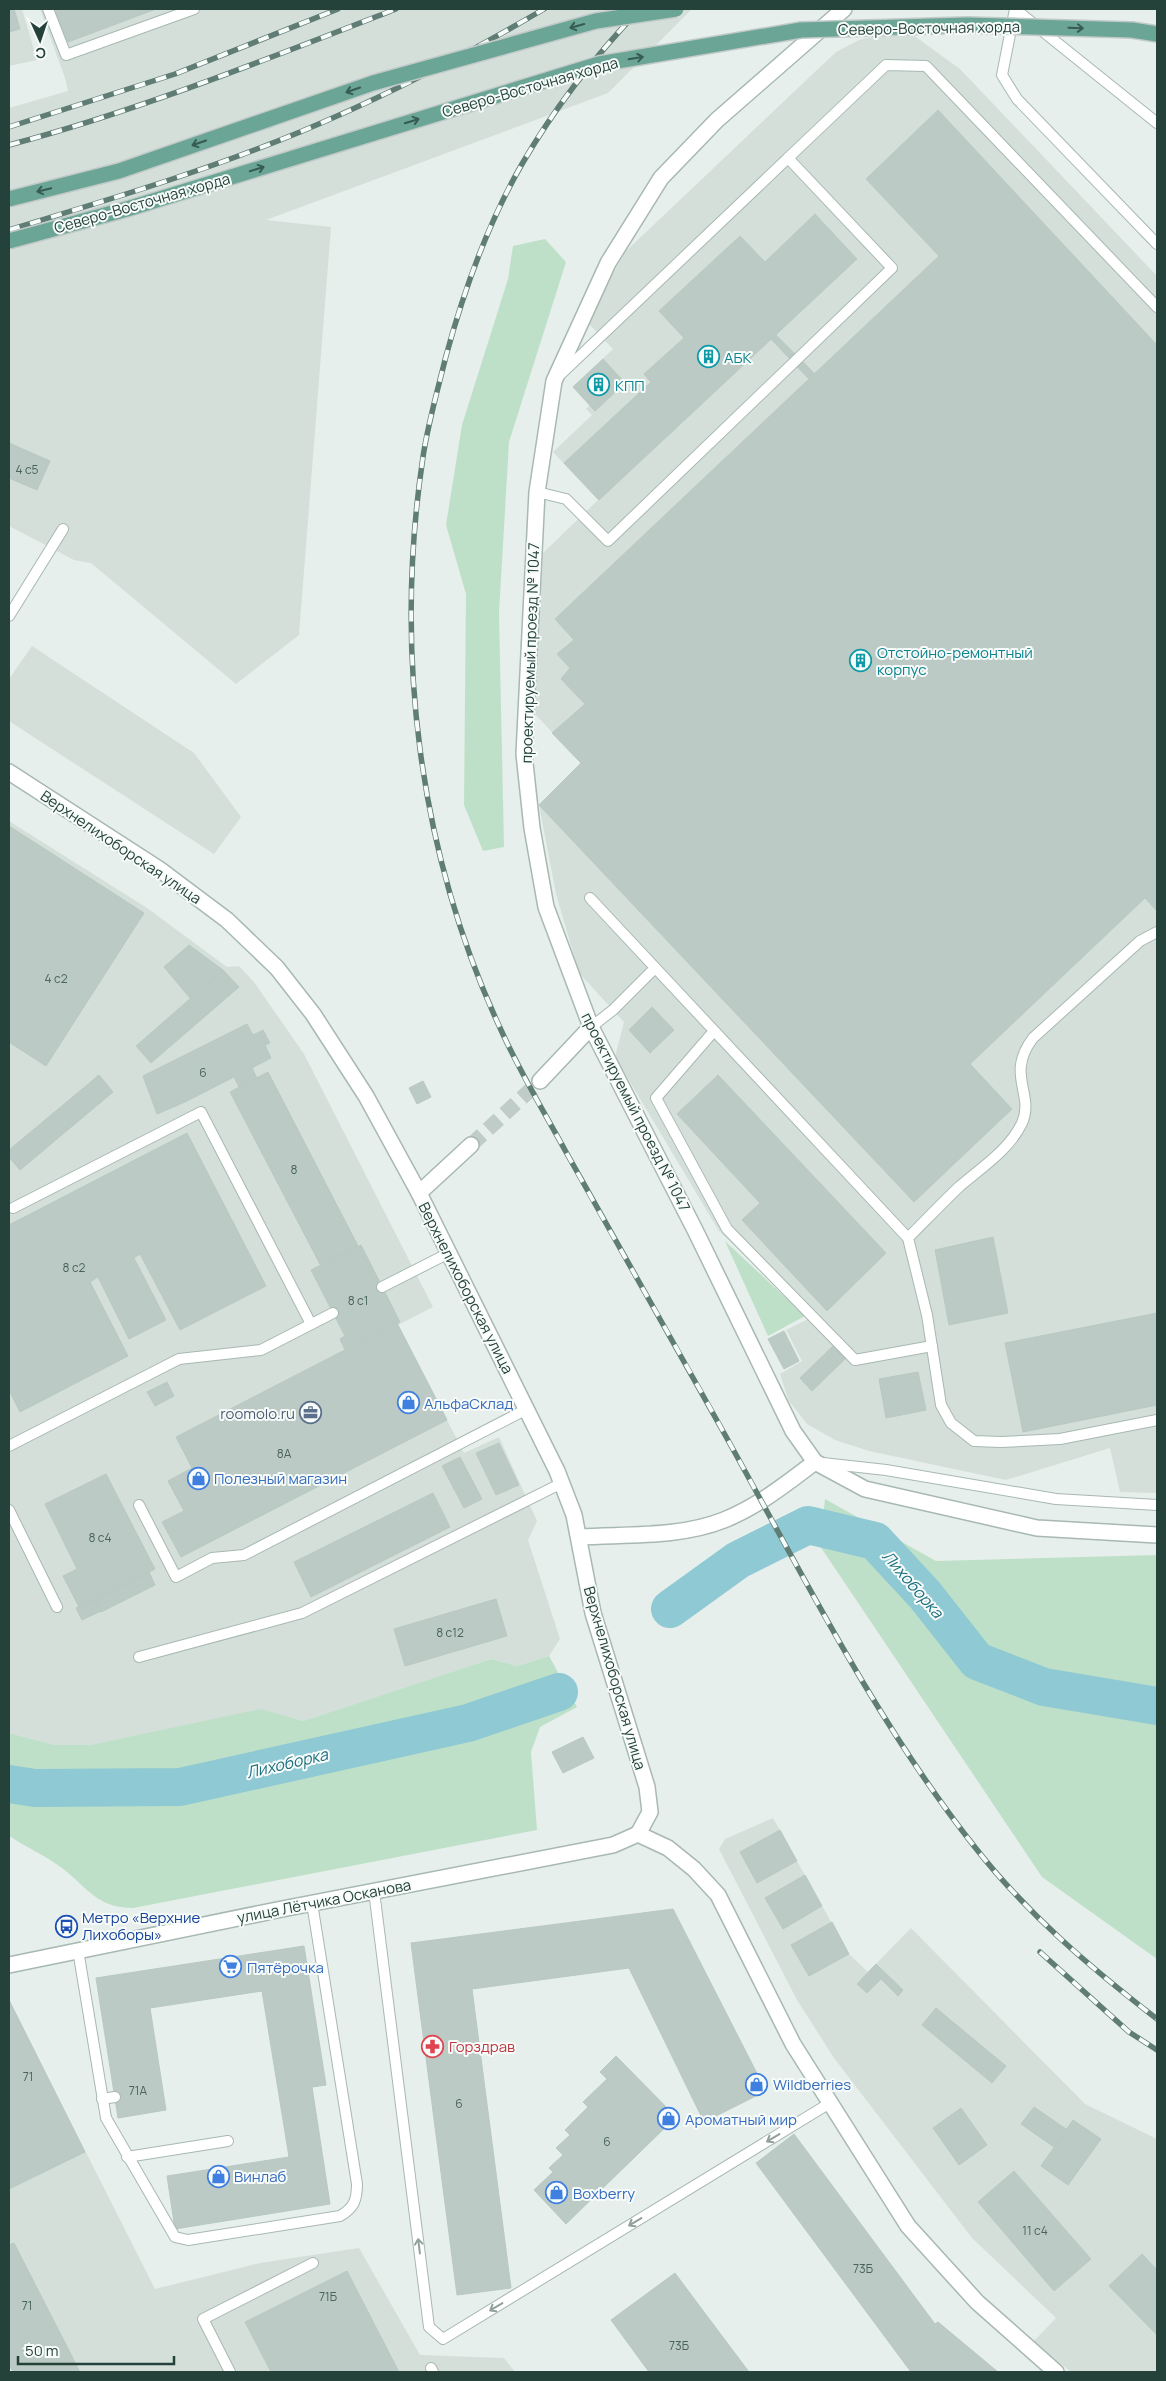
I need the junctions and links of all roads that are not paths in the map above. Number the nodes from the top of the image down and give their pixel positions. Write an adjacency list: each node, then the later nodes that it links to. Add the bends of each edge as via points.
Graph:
1 (48, 9): 2 (lane, via 66,55)
2 (194, 9)
3 (676, 9): 8 (main road, one-way to 8, bridge, via 596,21 373,83 119,171)
4 (844, 9): 12 (street, проектируемый проезд № 1047, via 716,120 661,178 608,263)
5 (1157, 34): 9 (main road, Северо-Восточная хорда, one-way to 5, bridge, via 127,209 598,64 801,30 967,25 1132,30)
6 (1157, 123): 10 (lane, via 1015,9 1002,75 1017,99)
7 (788, 158): 11 (lane, via 886,65 926,66); 12 (lane); 13 (lane, via 892,268 608,541 566,499)
8 (9, 199)
9 (9, 241)
10 (1157, 244)
11 (1157, 307)
12 (554, 382): 13 (street, проектируемый проезд № 1047)
13 (537, 492): 20 (street, проектируемый проезд № 1047, via 524,754 532,828 546,907)
14 (63, 529): 15 (lane)
15 (9, 616)
16 (9, 772): 24 (street, Верхнелихоборская улица, via 159,869 227,920 277,968 313,1014 366,1096)
17 (590, 898): 19 (lane)
18 (1157, 932): 26 (lane, via 1140,941 1033,1038 1023,1051 1019,1069 1025,1112 1022,1123 996,1154)
19 (655, 968): 20 (lane); 21 (lane)
20 (591, 1027): 22 (street); 35 (street, проектируемый проезд № 1047, via 695,1230 792,1432)
21 (714, 1031): 26 (lane); 31 (lane, via 656,1098 727,1229 855,1360)
22 (540, 1080)
23 (471, 1145): 24 (street)
24 (418, 1193): 27 (street, Верхнелихоборская улица)
25 (13, 1208): 30 (lane, via 201,1112)
26 (908, 1238): 31 (lane)
27 (449, 1253): 28 (lane); 32 (street, Верхнелихоборская улица)
28 (382, 1287)
29 (333, 1313): 30 (lane)
30 (310, 1324): 34 (lane, via 261,1350 179,1359)
31 (932, 1346): 33 (lane, via 942,1405 951,1423 974,1441 1060,1439)
32 (527, 1409): 36 (street, Верхнелихоборская улица); 37 (lane, via 244,1555 212,1558 176,1577)
33 (1157, 1420)
34 (9, 1446)
35 (814, 1462): 38 (lane, via 886,1470 1056,1498); 40 (street, via 865,1489 1037,1528); 41 (street, via 773,1494 724,1520 669,1532)
36 (562, 1483): 41 (street, Верхнелихоборская улица); 43 (lane, via 302,1613)
37 (139, 1505)
38 (1157, 1505)
39 (9, 1510): 42 (lane)
40 (1157, 1536)
41 (578, 1537): 44 (street, Верхнелихоборская улица, via 593,1613 647,1787 650,1812)
42 (57, 1607)
43 (139, 1657)
44 (638, 1834): 45 (street, улица Лётчика Осканова, via 613,1845); 51 (street, via 668,1848 694,1869 718,1895 793,2044)
45 (374, 1891): 46 (street, улица Лётчика Осканова); 51 (lane, one-way to 45, via 442,2340 429,2327)
46 (312, 1903): 47 (street, улица Лётчика Осканова); 53 (lane, via 357,2184 354,2205 340,2216 181,2240 170,2231)
47 (78, 1950): 48 (street, улица Лётчика Осканова); 50 (lane)
48 (9, 1965)
49 (115, 2097): 50 (lane)
50 (102, 2099): 53 (lane, via 108,2123)
51 (830, 2103): 56 (street, via 908,2226 977,2302)
52 (228, 2141): 53 (lane)
53 (127, 2157)
54 (313, 2263): 55 (lane, via 203,2319)
55 (230, 2372)
56 (1056, 2372)

